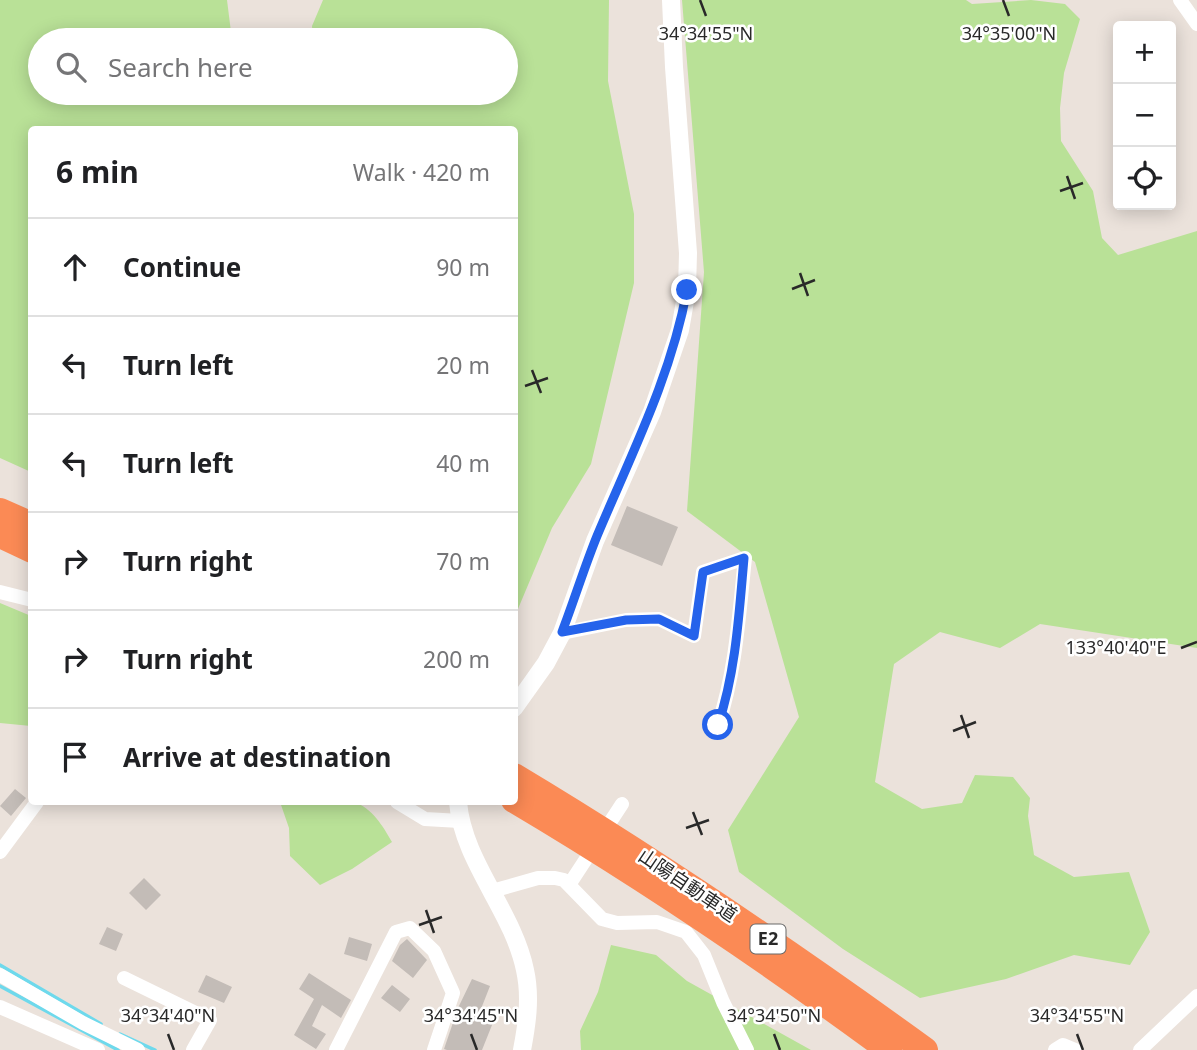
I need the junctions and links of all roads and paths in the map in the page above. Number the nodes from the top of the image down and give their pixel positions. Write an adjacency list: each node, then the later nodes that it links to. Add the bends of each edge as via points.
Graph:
1 (671, 0): 10 (street, via 687,290 680,330 652,412 595,541)
2 (1180, 0): 3 (street)
3 (1197, 23)
4 (0, 511): 5 (highway)
5 (28, 523)
6 (0, 535): 7 (highway)
7 (28, 548)
8 (0, 592): 9 (street)
9 (28, 599)
10 (562, 632): 11 (street); 12 (street, via 659,619 694,636 703,572 744,558 739,627)
11 (518, 702)
12 (718, 725)
13 (518, 779): 20 (highway, 山陽自動車道 / E2)
14 (518, 802): 20 (highway, 山陽自動車道 / E2)
15 (622, 804): 22 (street)
16 (35, 805): 21 (street)
17 (402, 805): 19 (street, via 425,819)
18 (458, 805): 19 (street)
19 (460, 821): 23 (street)
20 (602, 841): 37 (highway, 山陽自動車道 / E2, via 670,895); 38 (highway, 山陽自動車道 / E2, via 793,955)
21 (0, 852)
22 (569, 885): 23 (street, via 564,880 538,877); 36 (street, via 602,919 657,922 686,932 704,956)
23 (492, 891): 35 (street, via 526,971 528,1015)
24 (0, 975): 28 (street)
25 (124, 978): 32 (street, via 210,1020)
26 (1197, 996): 41 (street)
27 (0, 1007): 29 (street)
28 (92, 1028): 29 (street); 31 (street)
29 (83, 1043): 30 (street)
30 (98, 1050)
31 (138, 1050)
32 (193, 1050)
33 (336, 1050): 34 (street, via 396,932 410,928 434,951 453,993)
34 (434, 1050)
35 (522, 1050)
36 (747, 1050)
37 (889, 1050)
38 (925, 1050)
39 (1055, 1050): 40 (street, via 1062,1045)
40 (1075, 1050)
41 (1140, 1050)

